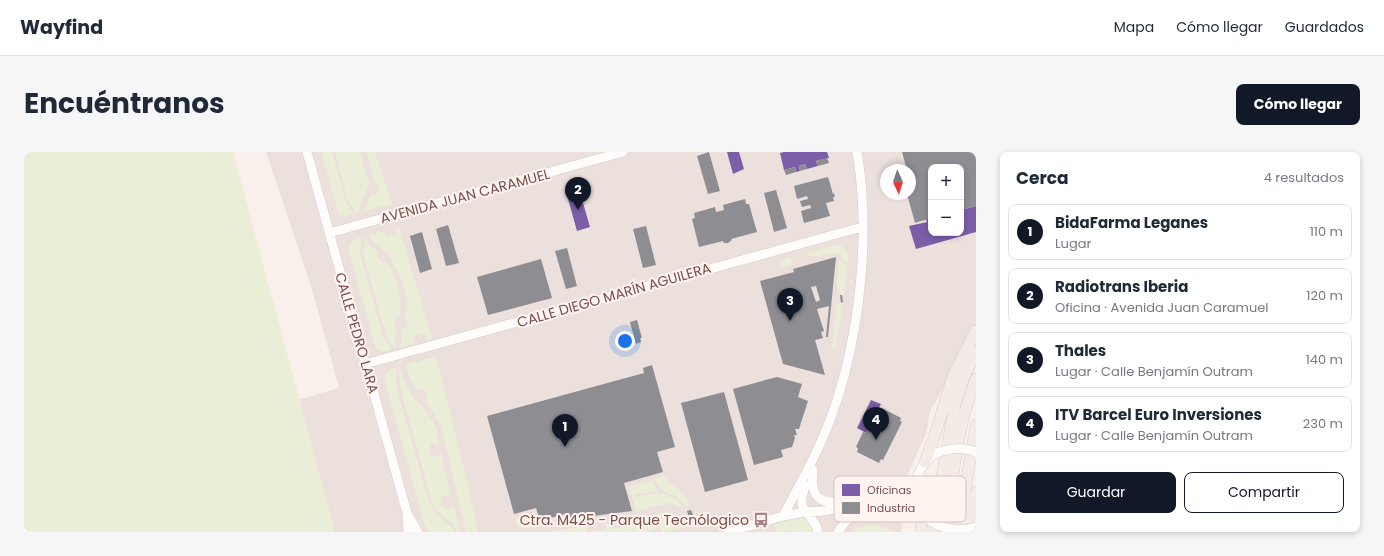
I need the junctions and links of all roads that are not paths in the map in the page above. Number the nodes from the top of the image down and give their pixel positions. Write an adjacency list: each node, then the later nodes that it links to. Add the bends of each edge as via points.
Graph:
1 (307, 152): 5 (street, CALLE PEDRO LARA)
2 (623, 152): 5 (street, AVENIDA JUAN CARAMUEL)
3 (857, 152): 4 (street)
4 (862, 227): 8 (street, CALLE DIEGO MARÍN AGUILERA); 11 (street, via 862,273 846,372)
5 (329, 233): 8 (street, CALLE PEDRO LARA)
6 (976, 331): 13 (main road, via 952,380)
7 (976, 353): 16 (main road, via 955,404)
8 (365, 364): 23 (street, CALLE PEDRO LARA)
9 (976, 379): 17 (main road, via 966,406)
10 (976, 424): 18 (main road)
11 (818, 450): 14 (street); 24 (street)
12 (976, 452): 13 (street, bridge, via 953,448 940,452)
13 (925, 462): 15 (street)
14 (813, 470): 20 (street, via 813,487 816,494 828,503); 22 (street, via 801,495)
15 (918, 476)
16 (942, 476)
17 (954, 476)
18 (966, 484)
19 (976, 492): 41 (main road)
20 (834, 503)
21 (834, 509): 22 (street)
22 (805, 512): 24 (street); 35 (street, via 815,523)
23 (407, 513): 32 (street, CALLE PEDRO LARA); 33 (street, CALLE PEDRO LARA)
24 (783, 516): 34 (street)
25 (846, 522): 36 (street)
26 (921, 522): 37 (main road)
27 (932, 522): 31 (street, bridge, via 946,529 961,531)
28 (934, 522): 38 (main road)
29 (946, 522): 39 (main road)
30 (960, 522): 40 (main road)
31 (976, 527)
32 (408, 532)
33 (418, 532)
34 (728, 532)
35 (818, 532)
36 (838, 532)
37 (921, 532)
38 (932, 532)
39 (944, 532)
40 (958, 532)
41 (970, 532)

